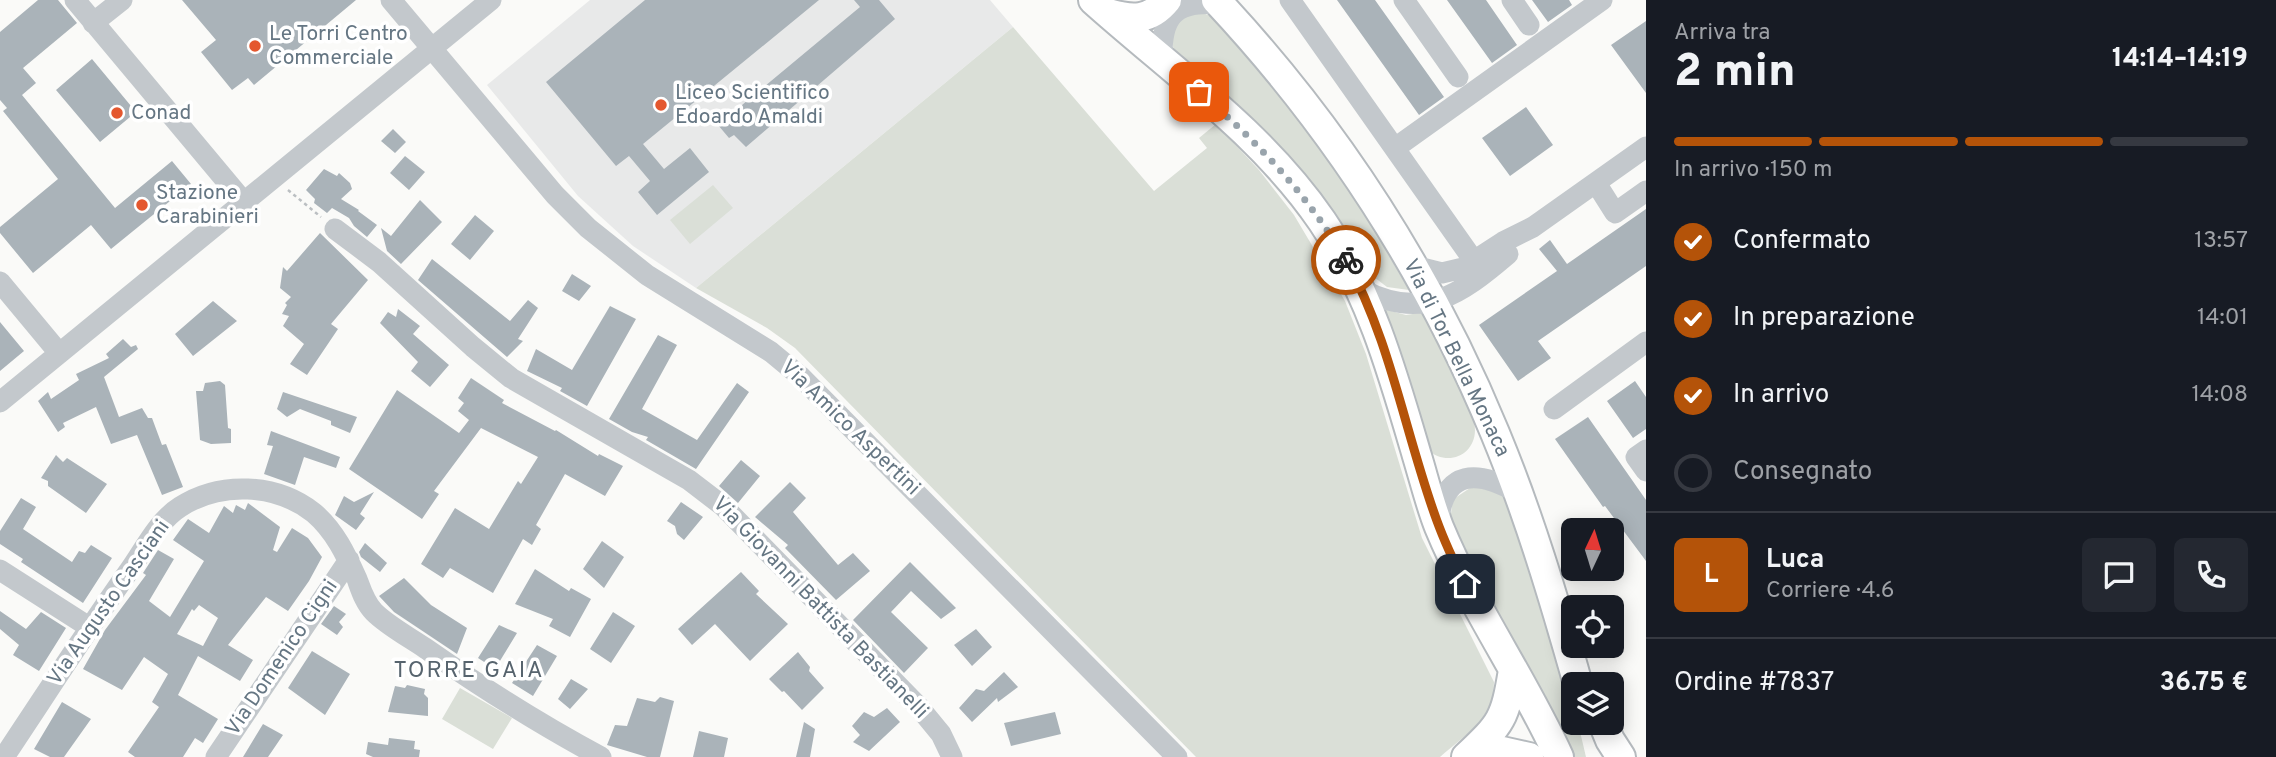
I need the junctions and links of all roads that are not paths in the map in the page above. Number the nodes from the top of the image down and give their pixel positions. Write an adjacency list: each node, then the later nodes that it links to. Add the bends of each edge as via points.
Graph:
1 (75, 0): 12 (street)
2 (122, 0): 12 (street)
3 (391, 0): 14 (street, Via Amico Aspertini)
4 (491, 0): 14 (street)
5 (1167, 0): 11 (main road, via 1141,18 1127,18)
6 (1290, 0): 18 (street)
7 (1404, 0): 16 (street)
8 (1512, 0): 13 (street)
9 (1602, 0): 18 (street)
10 (1218, 2): 15 (street, via 1194,4 1173,14 1162,34); 25 (main road, Via di Tor Bella Monaca, via 1327,134)
11 (1101, 6): 15 (main road)
12 (93, 23): 21 (street)
13 (1529, 25)
14 (433, 49): 21 (street); 46 (street, Via Amico Aspertini, via 575,216 647,275 771,352 800,376)
15 (1162, 60): 27 (main road, via 1230,119 1294,184 1330,233)
16 (1458, 77)
17 (1646, 147): 19 (street)
18 (1395, 148): 24 (street)
19 (1596, 183): 20 (street, via 1615,213); 22 (street)
20 (1646, 191)
21 (243, 201): 30 (street)
22 (1533, 227): 24 (street); 28 (street, via 1469,284)
23 (335, 229): 45 (street, Via Giovanni Battista Bastianelli, via 511,378 690,480 723,506 918,706 942,734)
24 (1474, 261): 25 (street, via 1448,273)
25 (1414, 266): 28 (main road, Via di Tor Bella Monaca)
26 (0, 282): 30 (street)
27 (1361, 289): 28 (street, via 1401,304); 34 (main road)
28 (1434, 302): 33 (main road, Via di Tor Bella Monaca, via 1483,405)
29 (1646, 342): 32 (street)
30 (59, 353): 31 (street)
31 (0, 402)
32 (1554, 409)
33 (1518, 494): 34 (street, via 1490,479 1466,479 1446,492); 37 (main road, Via di Tor Bella Monaca)
34 (1438, 523): 39 (main road, via 1465,584)
35 (349, 560): 38 (street, Via Augusto Casciani, via 335,536 298,503 251,488 211,493 167,518); 43 (street, Via Domenico Cigni); 44 (street, Via Augusto Casciani, via 367,604 378,615 450,665)
36 (0, 570): 38 (street)
37 (1561, 625)
38 (89, 627): 42 (street, Via Augusto Casciani)
39 (1513, 670): 47 (main road, via 1502,718); 50 (main road)
40 (1592, 735): 51 (main road)
41 (1608, 735): 52 (main road)
42 (4, 757)
43 (216, 757)
44 (601, 757)
45 (952, 757)
46 (1177, 757)
47 (1466, 757)
48 (1477, 757): 49 (main road, via 1502,751)
49 (1529, 757)
50 (1559, 757)
51 (1598, 757)
52 (1621, 757)

